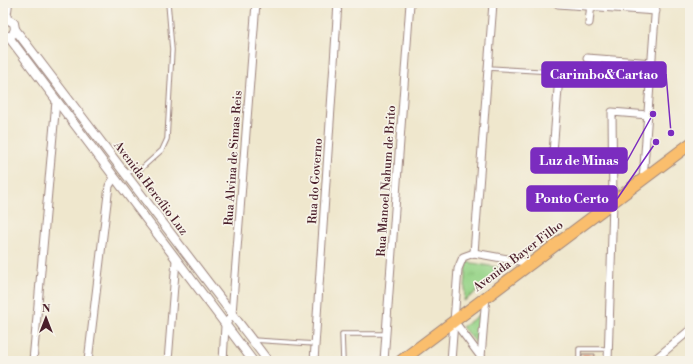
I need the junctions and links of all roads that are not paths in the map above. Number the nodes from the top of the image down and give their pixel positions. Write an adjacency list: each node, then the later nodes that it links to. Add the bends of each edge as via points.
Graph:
1 (8, 3): 11 (street)
2 (168, 3): 23 (lane, via 172,56 166,139 162,150 142,168)
3 (256, 3): 31 (street, Rua Alvina de Simas Reis)
4 (338, 3): 37 (street, Rua do Governo)
5 (410, 3): 35 (street, Rua Manoel Nahum de Brito)
6 (493, 3): 17 (street)
7 (656, 3): 10 (street)
8 (558, 4): 9 (street)
9 (591, 4): 10 (street); 12 (street)
10 (656, 11): 16 (street)
11 (4, 21): 13 (street, Avenida Hercílio Luz, via 12,21)
12 (590, 23)
13 (15, 29): 14 (street, via 13,34); 23 (street, Avenida Hercílio Luz)
14 (6, 36): 19 (street, Avenida Hercílio Luz)
15 (587, 58): 16 (street)
16 (652, 63): 20 (street)
17 (488, 68): 18 (lane); 27 (street)
18 (555, 72): 22 (street, via 559,76)
19 (56, 101): 24 (street, Avenida Hercílio Luz); 40 (street)
20 (648, 115): 25 (street); 26 (street, via 612,112)
21 (690, 144): 25 (main road, Avenida Bayer Filho)
22 (554, 153)
23 (125, 173): 31 (street, Avenida Hercílio Luz)
24 (114, 178): 28 (street, Avenida Hercílio Luz); 41 (street, via 109,186)
25 (643, 180): 26 (main road, Avenida Bayer Filho)
26 (613, 203): 29 (main road, Avenida Bayer Filho); 38 (street)
27 (474, 253): 29 (street); 32 (street, via 463,257 458,269)
28 (176, 260): 33 (street, Avenida Hercílio Luz); 42 (street)
29 (530, 263): 30 (main road, Avenida Bayer Filho)
30 (486, 296): 32 (main road, Avenida Bayer Filho); 39 (street)
31 (232, 314): 33 (street); 36 (street, Avenida Hercílio Luz)
32 (454, 321): 39 (street); 49 (main road, Avenida Bayer Filho); 50 (street)
33 (225, 326): 43 (street); 44 (street, Avenida Hercílio Luz)
34 (690, 330): 53 (street)
35 (386, 334): 47 (lane, via 342,334); 48 (street, Rua Manoel Nahum de Brito)
36 (252, 340): 37 (lane); 45 (street, Avenida Hercílio Luz)
37 (315, 344): 46 (street, Rua do Governo)
38 (608, 349): 51 (lane, via 578,349); 52 (street)
39 (483, 359)
40 (33, 361)
41 (88, 361)
42 (168, 361)
43 (223, 361)
44 (253, 361)
45 (268, 361)
46 (314, 361)
47 (344, 361)
48 (384, 361)
49 (401, 361)
50 (451, 361)
51 (578, 361)
52 (608, 361)
53 (654, 361)

